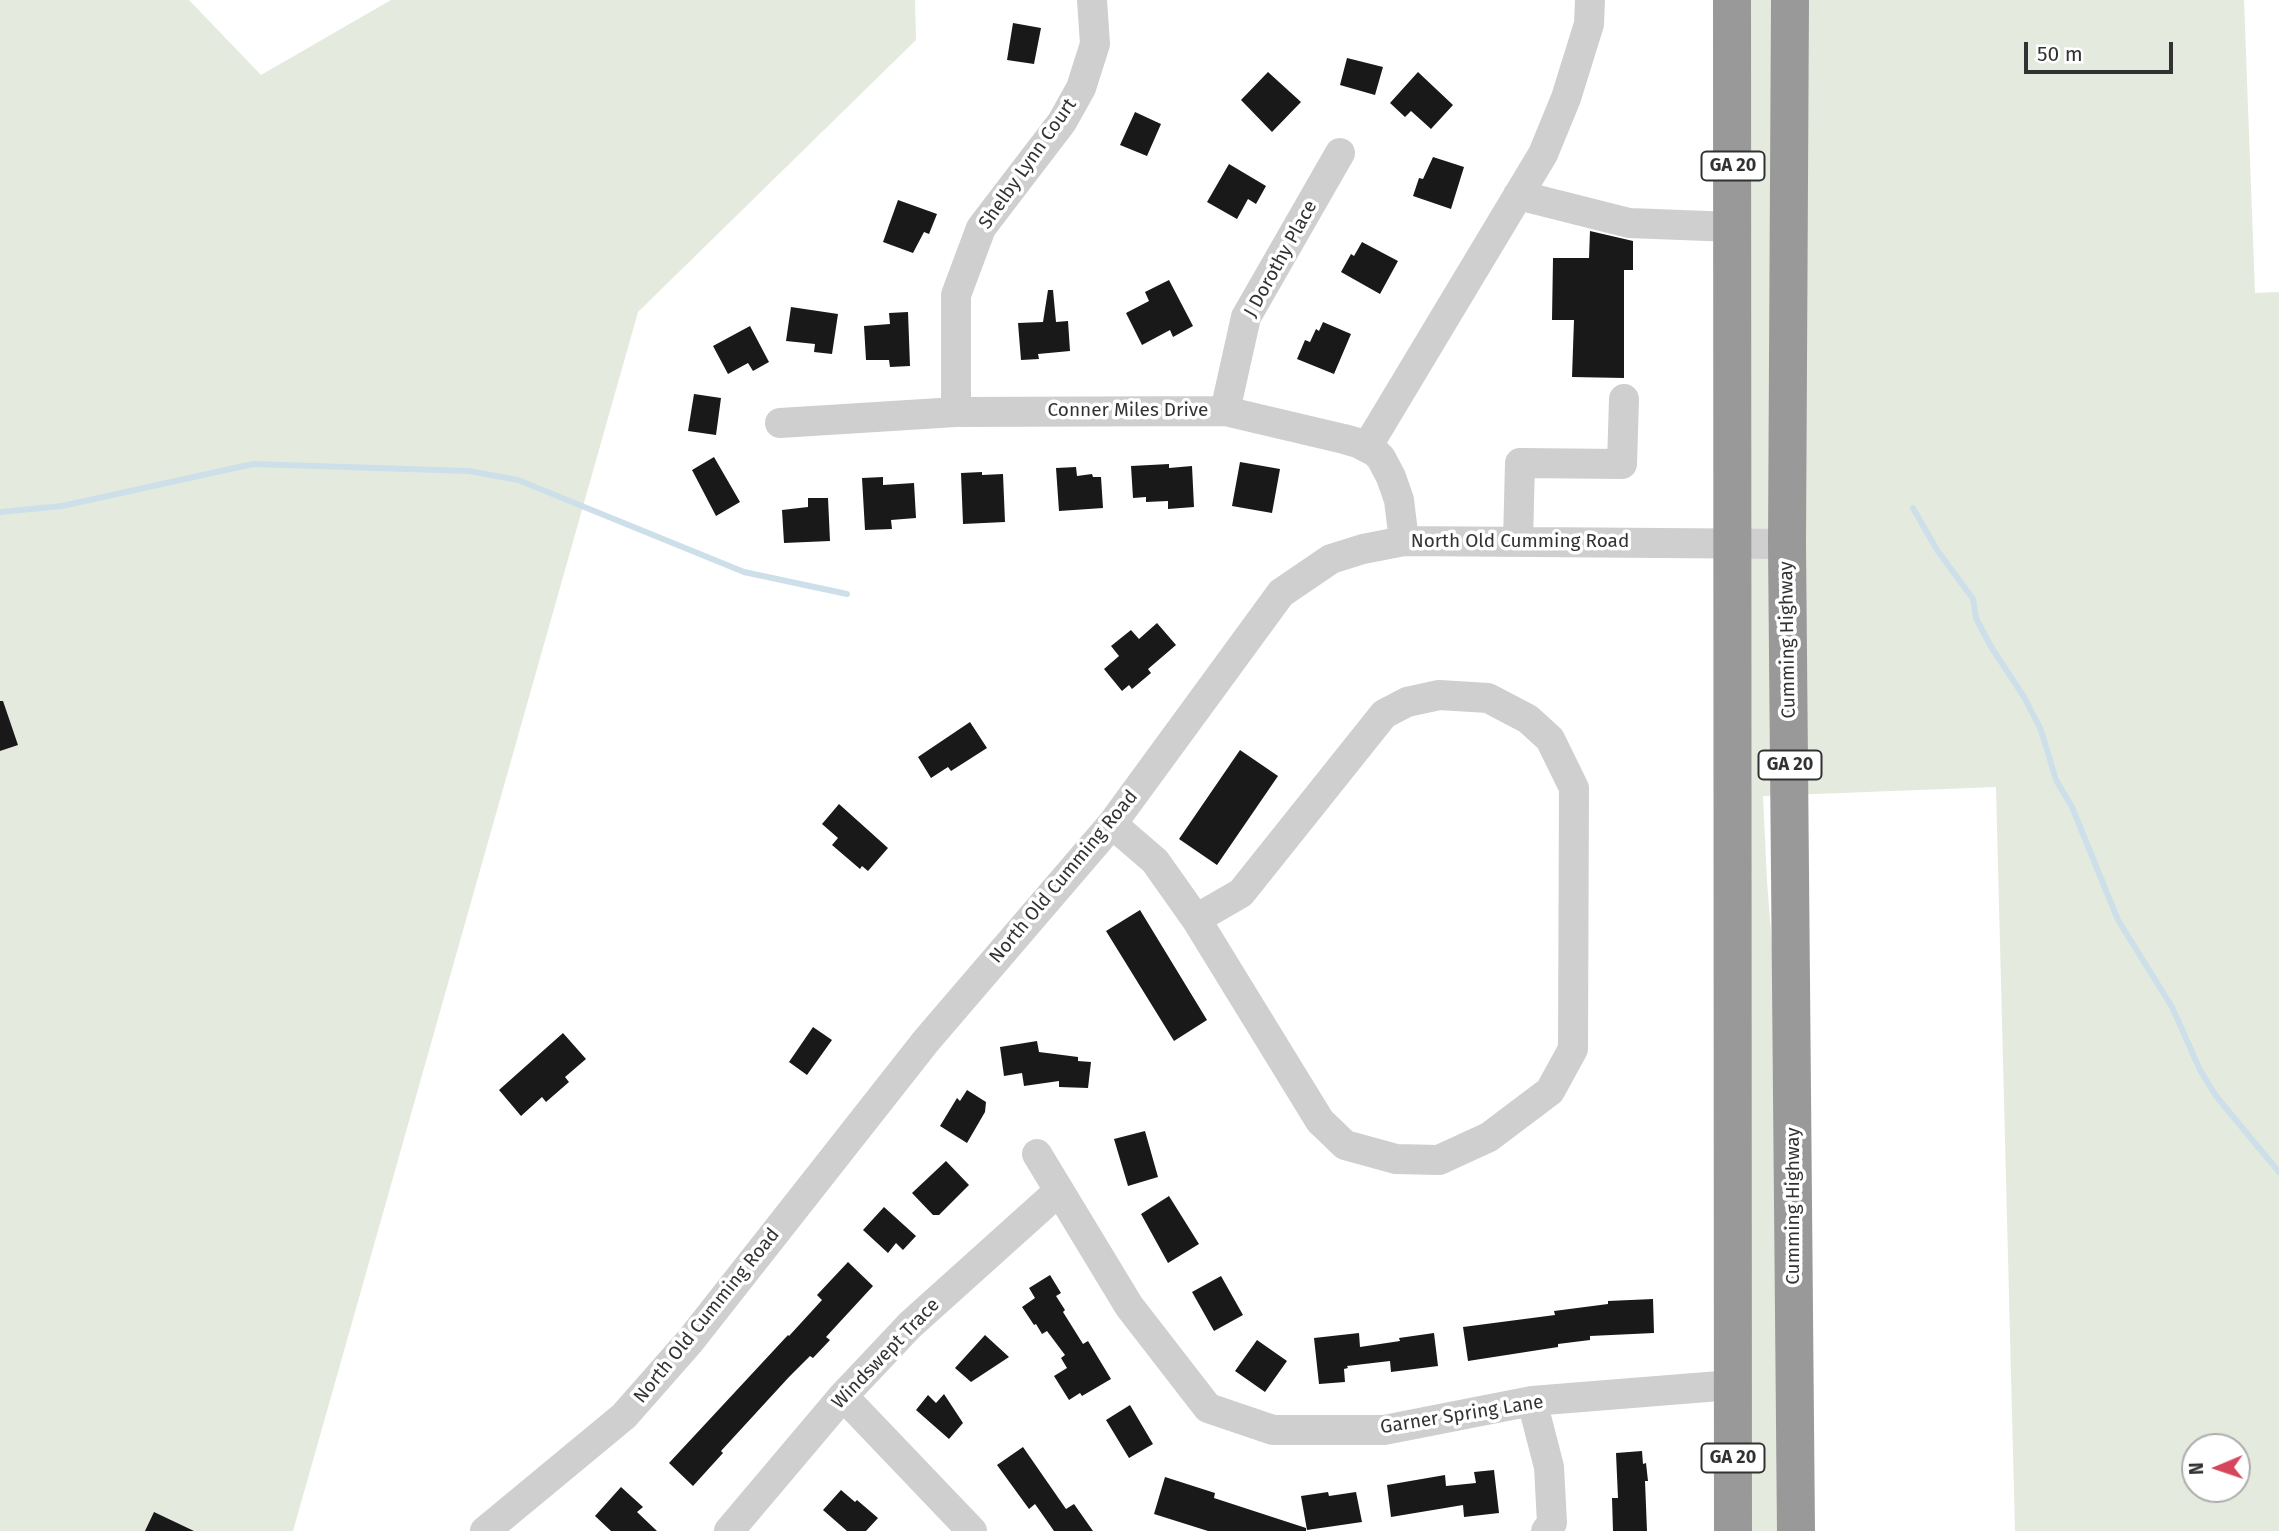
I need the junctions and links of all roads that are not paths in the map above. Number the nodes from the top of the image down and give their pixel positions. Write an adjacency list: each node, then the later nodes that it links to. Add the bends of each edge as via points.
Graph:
1 (1092, 0): 10 (street, Shelby Lynn Court, via 1095,44 1081,88 1062,122 981,228 956,295)
2 (1590, 0): 6 (street, via 1589,24 1566,98 1543,154)
3 (1732, 0): 7 (highway, GA 20)
4 (1790, 0): 16 (highway, Cumming Highway / GA 20)
5 (1340, 153): 9 (street, J Dorothy Place, via 1246,317)
6 (1518, 195): 7 (street, via 1629,223); 12 (street)
7 (1733, 227): 15 (highway, GA 20)
8 (1623, 399): 14 (street, via 1622,464 1520,463)
9 (1225, 411): 10 (street, Conner Miles Drive); 12 (street, Conner Miles Drive)
10 (956, 412): 11 (street, Conner Miles Drive)
11 (780, 423)
12 (1367, 447): 13 (street, via 1381,458 1391,477)
13 (1404, 541): 14 (street, North Old Cumming Road); 17 (street, North Old Cumming Road, via 1331,559 1282,593)
14 (1518, 542): 15 (street, North Old Cumming Road)
15 (1734, 544): 16 (street, North Old Cumming Road); 21 (highway, GA 20)
16 (1787, 544): 29 (highway, Cumming Highway / GA 20)
17 (1112, 824): 18 (street, via 1155,861); 24 (street, North Old Cumming Road, via 926,1041 690,1341 624,1416)
18 (1196, 919): 18 (street, via 1320,1121 1345,1145 1396,1159 1440,1160 1489,1137 1550,1091 1573,1049 1574,788 1550,739 1528,719 1488,698 1439,695 1407,702 1384,714 1241,893)
19 (1037, 1154): 20 (street, Garner Spring Lane)
20 (1059, 1191): 22 (street, Windswept Trace, via 910,1325); 23 (street, Garner Spring Lane, via 1129,1306 1208,1408 1273,1430 1384,1430)
21 (1732, 1385): 23 (street, Garner Spring Lane); 28 (highway, GA 20)
22 (843, 1396): 25 (street, Windswept Trace); 26 (street)
23 (1532, 1401): 27 (street, via 1549,1467 1552,1523)
24 (485, 1531)
25 (729, 1531)
26 (972, 1531)
27 (1546, 1531)
28 (1733, 1531)
29 (1796, 1531)

